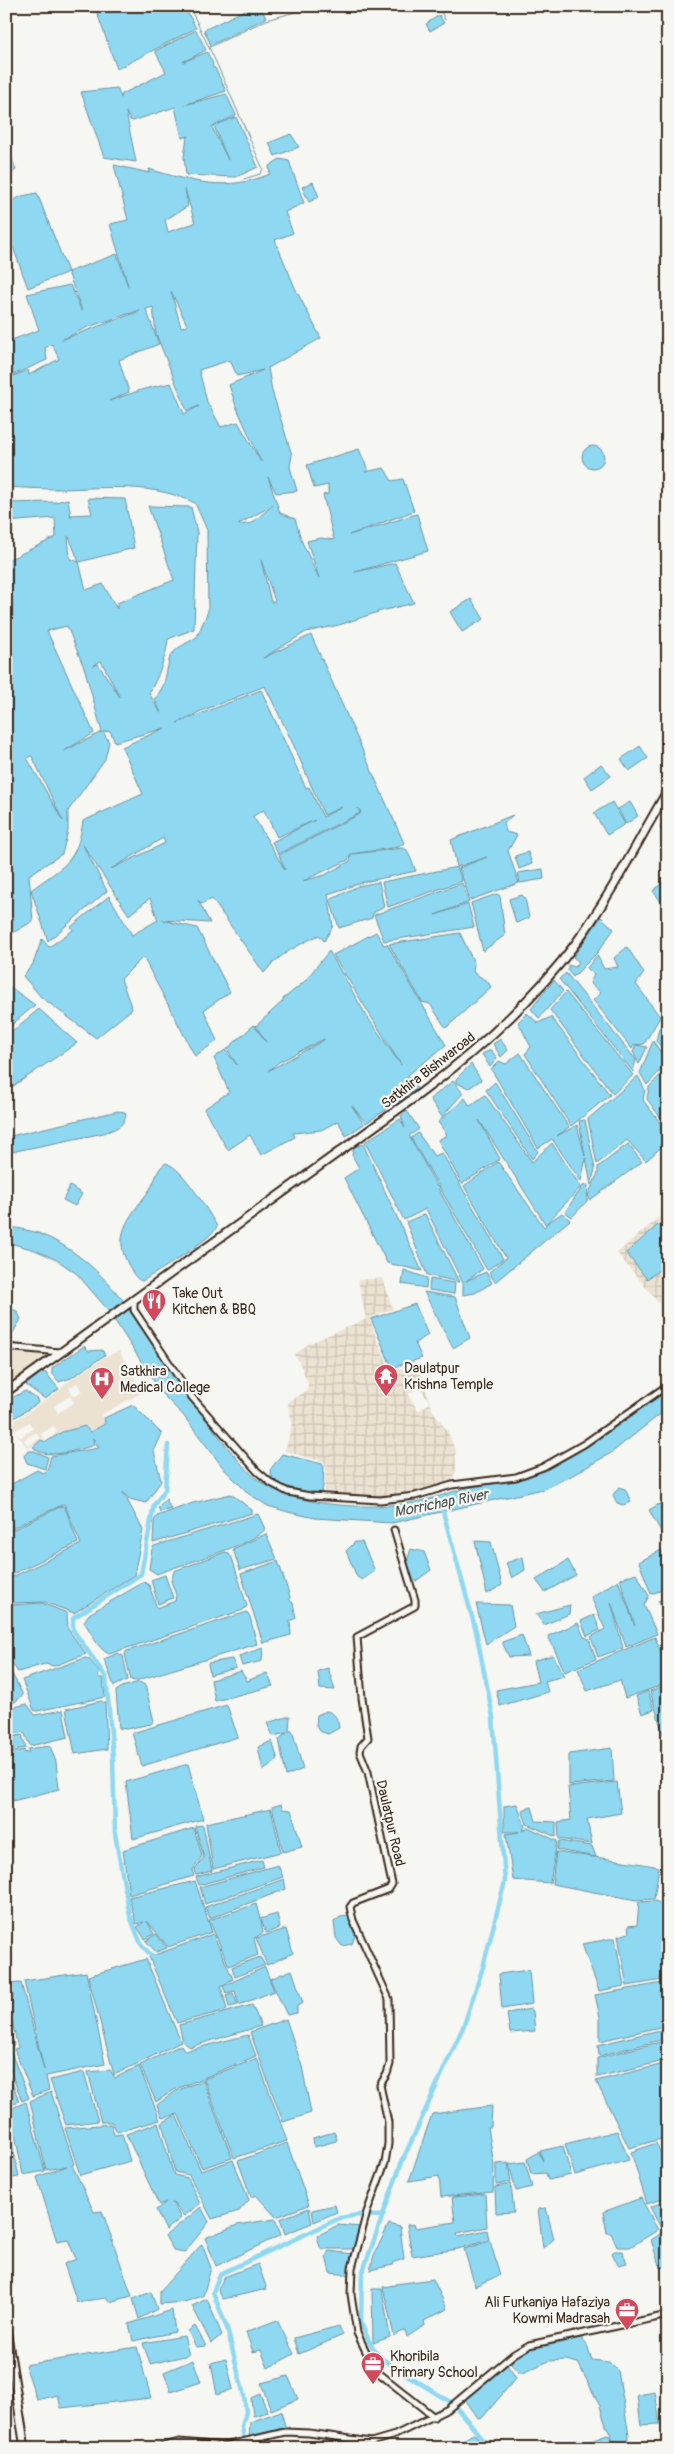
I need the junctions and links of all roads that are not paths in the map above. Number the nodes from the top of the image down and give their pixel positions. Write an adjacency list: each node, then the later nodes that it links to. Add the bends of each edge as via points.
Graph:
1 (668, 790): 2 (highway, Satkhira Bishwaroad, via 576,943 483,1044 418,1095)
2 (132, 1300): 4 (highway, Satkhira Bishwaroad); 5 (street, via 134,1310 173,1371 232,1445 271,1483 288,1492 310,1496 380,1500 415,1496 452,1485 516,1477 543,1467 584,1444)
3 (6, 1347): 4 (street)
4 (60, 1352): 6 (highway, Satkhira Bishwaroad)
5 (668, 1385)
6 (6, 1392)
7 (394, 1530): 10 (street, Daulatpur Road, via 415,1606 357,1637 368,1738 360,1752 368,1772 392,1884 389,1889 350,1907 389,1999 390,2064 380,2085 388,2122 388,2144 366,2212 352,2268 350,2294 357,2333 375,2370)
8 (668, 2315): 10 (street, via 529,2346 514,2354 456,2404)
9 (6, 2329): 11 (highway)
10 (434, 2417): 12 (street, via 395,2436 372,2442 285,2432 218,2446 179,2442)
11 (25, 2448)
12 (156, 2448)

